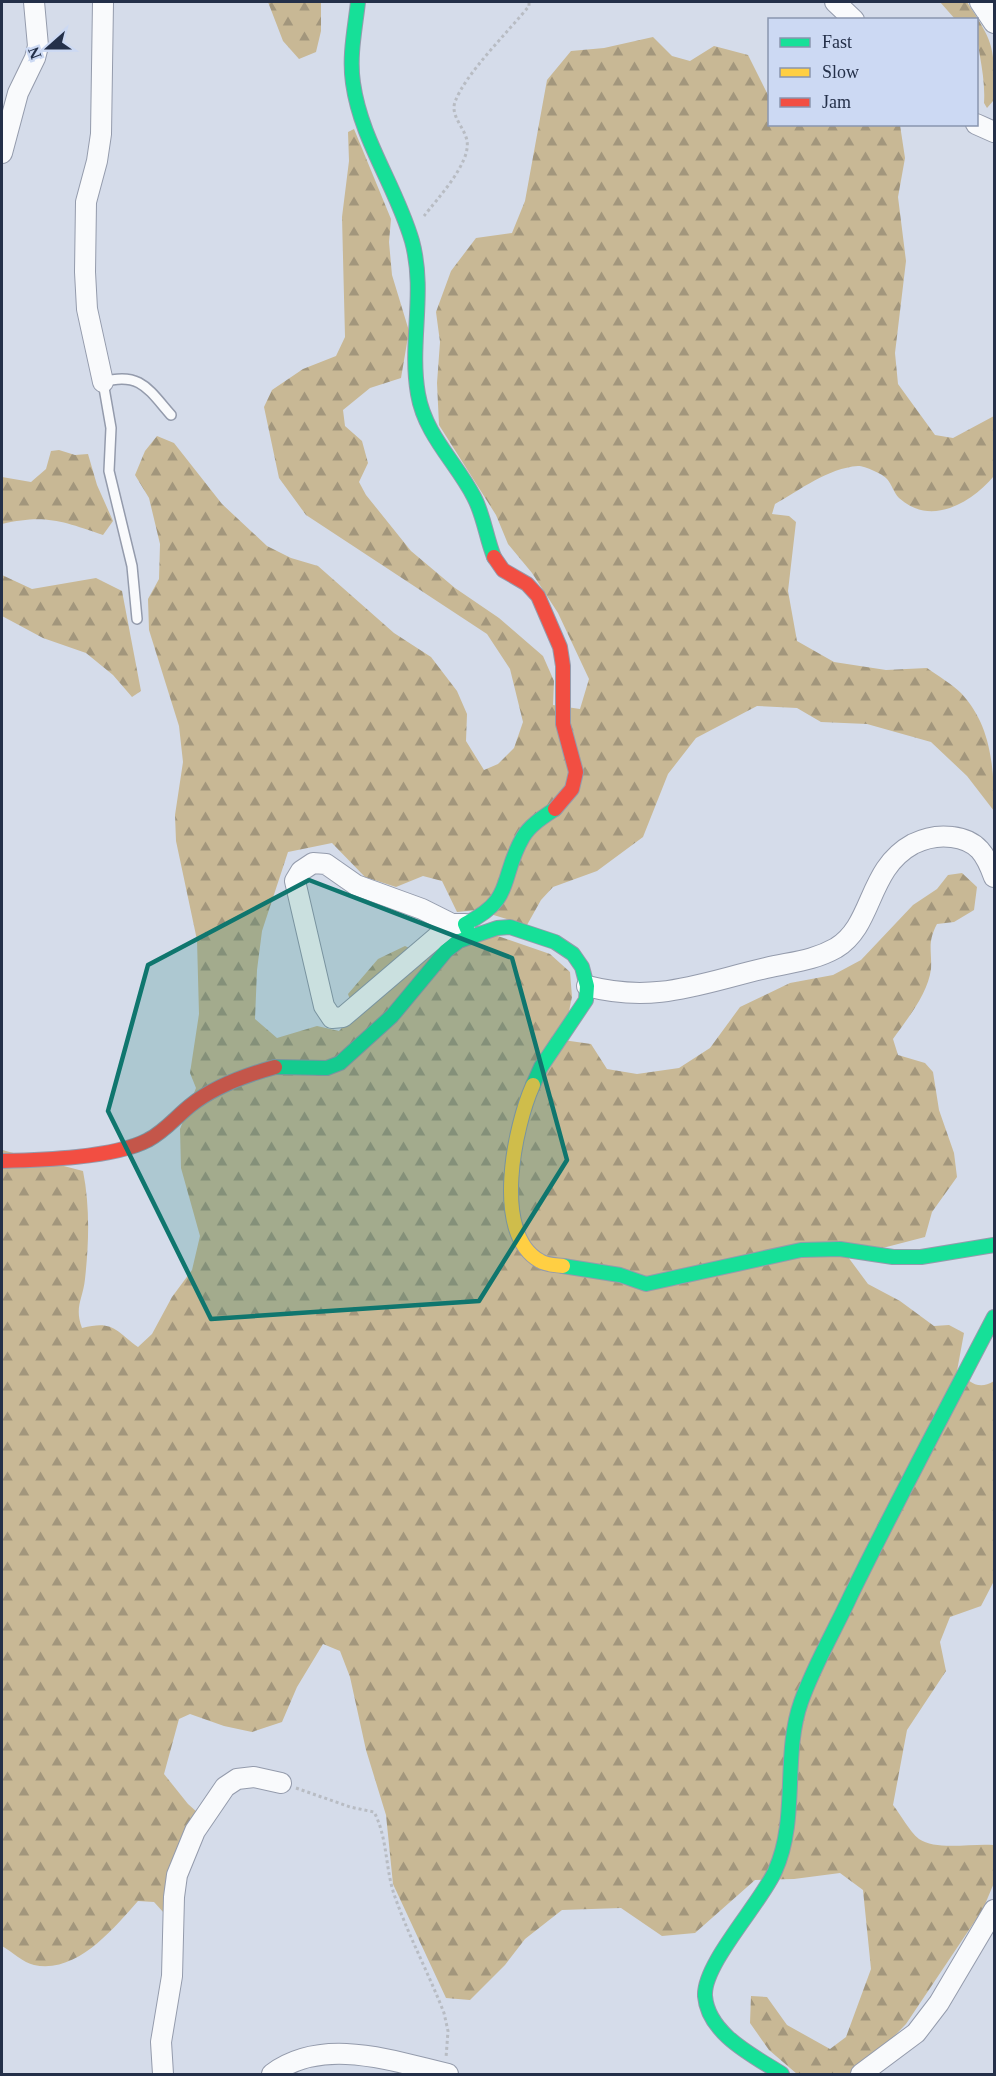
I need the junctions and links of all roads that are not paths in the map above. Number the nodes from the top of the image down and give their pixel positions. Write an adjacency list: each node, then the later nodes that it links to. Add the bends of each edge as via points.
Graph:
1 (34, 2): 10 (street, via 37,52 18,93)
2 (103, 2): 11 (street, via 100,134 86,202 85,272 87,309)
3 (358, 2): 15 (street, via 351,59 358,112 410,229 418,265 417,376 423,414 472,491 501,568 538,594 560,646 563,725 575,757 574,781 565,802 529,828 494,907)
4 (835, 2): 6 (street)
5 (980, 2): 7 (street)
6 (852, 18)
7 (994, 23)
8 (978, 125): 9 (street)
9 (994, 132)
10 (2, 153)
11 (104, 382): 12 (lane, via 131,378 144,385); 13 (lane, via 111,428 109,471 132,566)
12 (171, 415)
13 (137, 618)
14 (994, 877): 16 (street, via 987,857 976,844 965,838 940,835 897,853 880,874 854,931 838,946 813,959 662,994)
15 (462, 928): 15 (street, via 344,1017 332,1018 324,1006 295,881 313,863 326,864 356,885); 16 (street, via 510,927 555,942 573,954 582,967); 17 (street, via 459,941 446,951 392,1016 340,1063 327,1068 278,1066 245,1075 193,1103 149,1140 123,1149)
16 (587, 986): 18 (street, via 586,1000 541,1067 522,1110 512,1155 511,1197 517,1226 526,1248 541,1262 646,1284 801,1250 840,1249 921,1257)
17 (2, 1161)
18 (994, 1245)
19 (994, 1317): 25 (street, via 886,1523 804,1694 793,1732 784,1836 777,1867 763,1897 707,1978 705,1995 720,2029)
20 (281, 1783): 22 (street, via 255,1777 237,1779 225,1787 195,1831 177,1875 172,1976 161,2042)
21 (994, 1910): 26 (street, via 939,2003 916,2033)
22 (163, 2074)
23 (272, 2074): 24 (street, via 303,2057 324,2054 349,2054)
24 (447, 2074)
25 (782, 2074)
26 (861, 2074)

